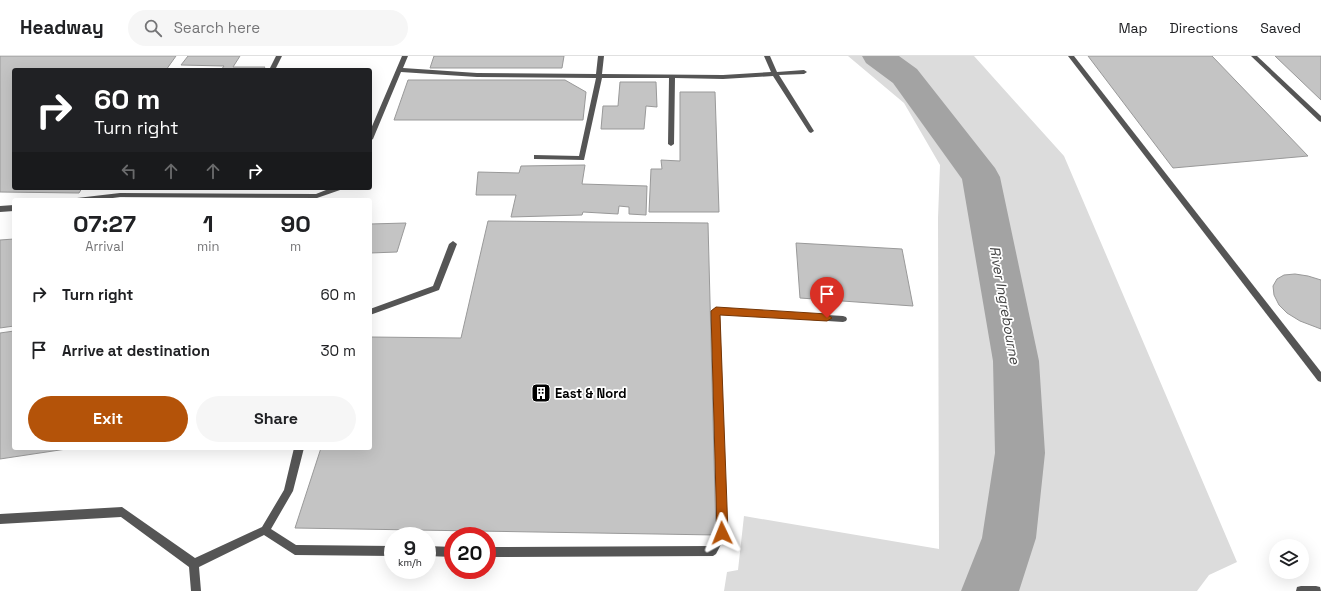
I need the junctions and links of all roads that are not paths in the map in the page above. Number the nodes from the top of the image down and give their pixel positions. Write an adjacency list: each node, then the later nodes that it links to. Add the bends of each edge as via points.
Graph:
1 (279, 56): 7 (lane)
2 (405, 56): 8 (lane)
3 (601, 56): 11 (lane)
4 (767, 56): 10 (lane)
5 (1071, 56): 27 (lane)
6 (1254, 56): 13 (lane)
7 (273, 68)
8 (400, 70): 11 (lane, via 477,75); 15 (lane)
9 (804, 72): 10 (lane)
10 (775, 74): 12 (lane); 14 (lane)
11 (600, 76): 12 (lane); 17 (lane, via 582,158)
12 (672, 77): 16 (lane)
13 (1321, 120)
14 (811, 131)
15 (372, 134)
16 (671, 144)
17 (536, 157)
18 (210, 190): 20 (lane)
19 (333, 190): 20 (lane, via 317,196)
20 (207, 195): 21 (lane, via 120,195)
21 (94, 198)
22 (12, 208): 23 (lane)
23 (0, 209)
24 (453, 244): 25 (lane, via 436,288)
25 (372, 311)
26 (843, 319): 32 (lane, via 716,311 722,533 713,551)
27 (1321, 378)
28 (298, 450): 30 (lane, via 288,491)
29 (0, 519): 33 (lane, via 122,512)
30 (265, 530): 31 (lane, via 295,550); 33 (lane)
31 (384, 551)
32 (496, 552)
33 (194, 564): 34 (lane)
34 (196, 591)
35 (1301, 591): 36 (lane)
36 (1316, 591)

